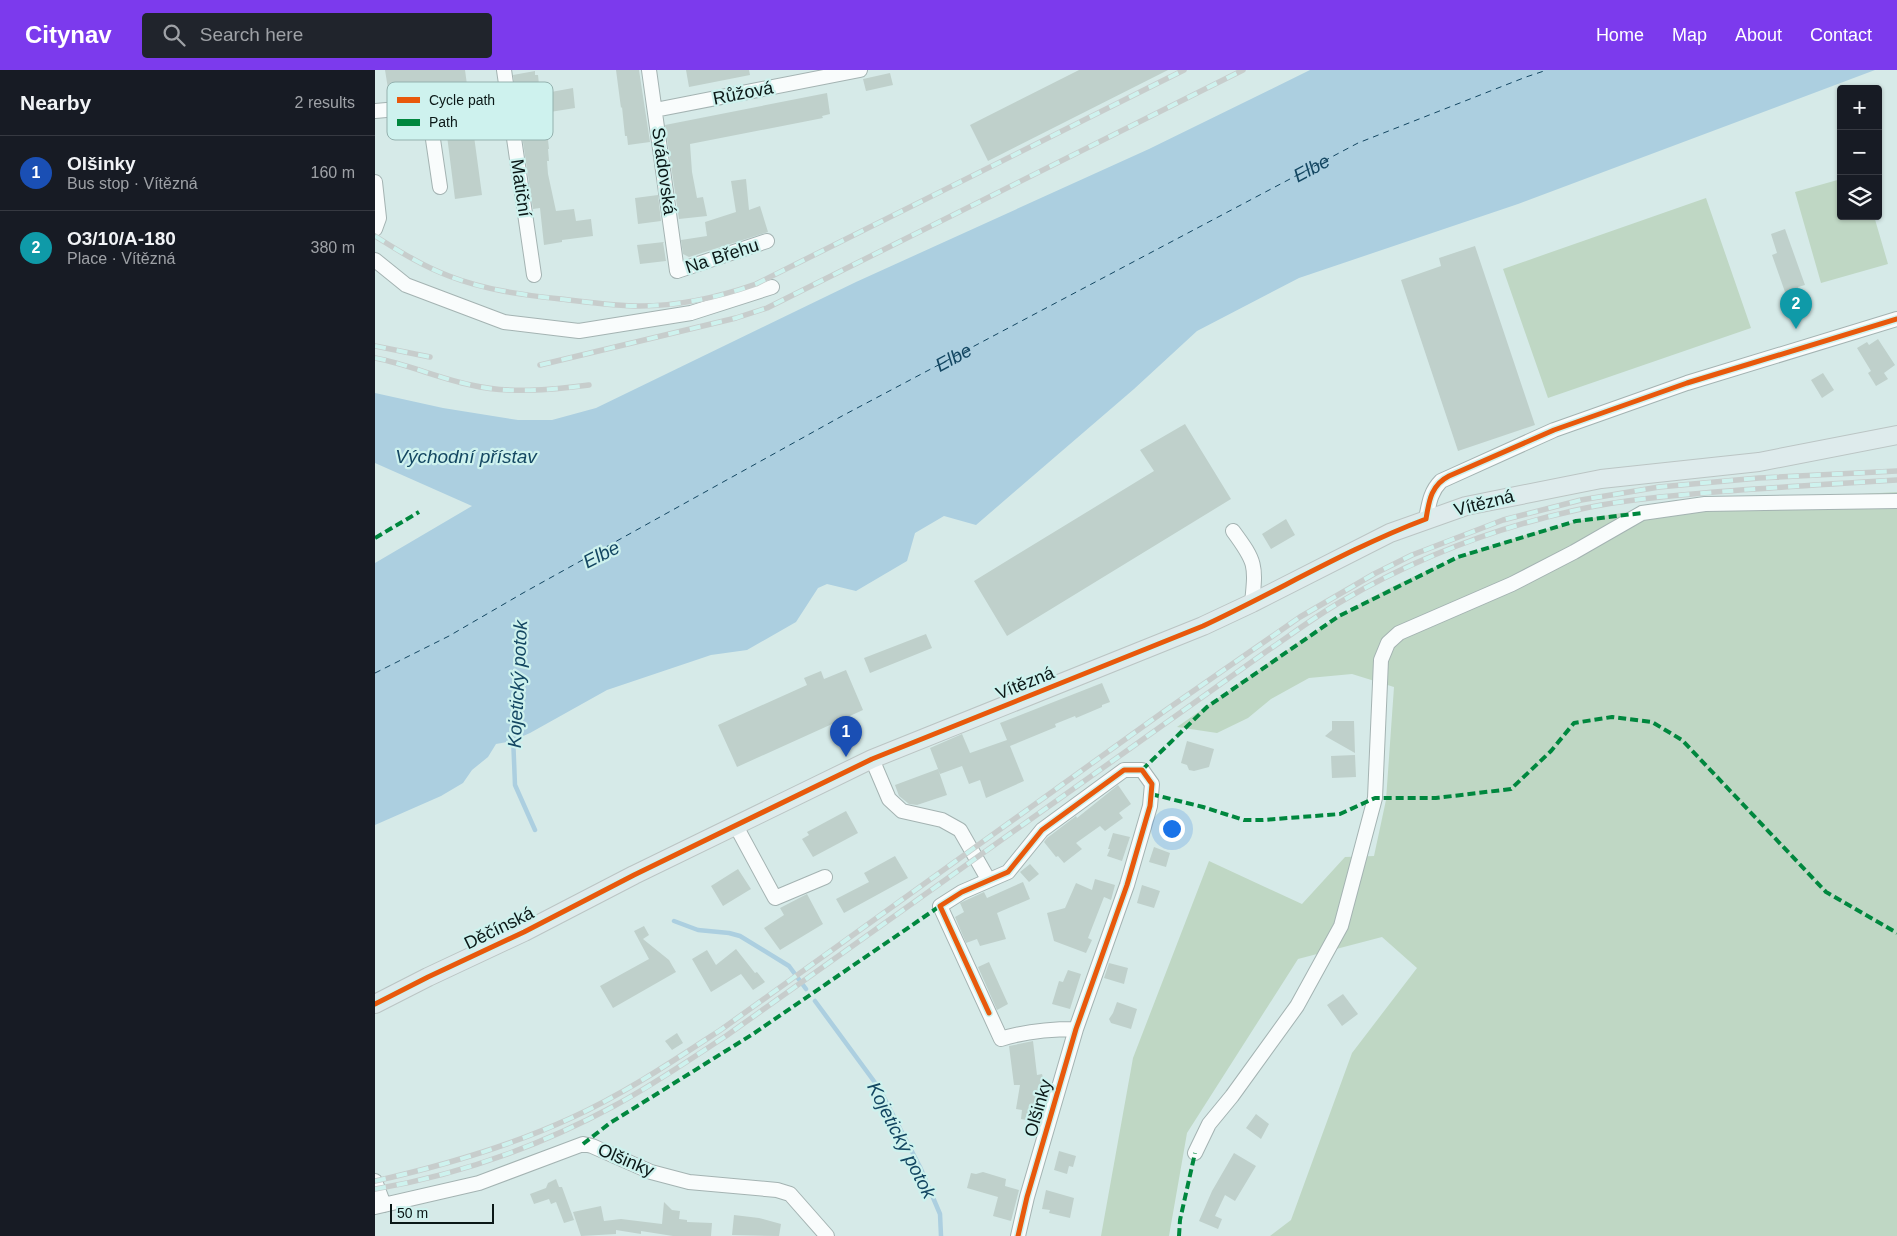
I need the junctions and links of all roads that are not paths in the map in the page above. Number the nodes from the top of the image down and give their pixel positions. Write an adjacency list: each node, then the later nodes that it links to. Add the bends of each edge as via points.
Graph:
1 (649, 70): 3 (street, Svádovská)
2 (860, 70): 3 (street, Růžová)
3 (655, 110): 11 (street, Svádovská)
4 (433, 140): 7 (street)
5 (514, 140): 12 (street, Matiční)
6 (375, 182): 8 (street, via 379,218)
7 (440, 187)
8 (375, 229)
9 (767, 242): 11 (street, Na Břehu)
10 (375, 260): 13 (street, via 406,285 504,322 579,332 691,313)
11 (677, 271)
12 (534, 276)
13 (772, 287)
14 (1897, 318): 17 (street, via 1687,383 1554,430 1441,480 1429,500)
15 (1897, 435): 17 (main road, Vítězná, via 1759,462 1601,479 1492,500)
16 (1897, 501): 27 (street, via 1705,504 1642,513 1512,584 1399,634 1388,643 1381,660 1375,798 1341,926 1297,1006 1209,1124)
17 (1426, 519): 19 (main road, Vítězná, via 1390,533)
18 (1233, 531): 19 (street, via 1250,554 1256,572)
19 (1252, 603): 20 (main road, Vítězná, via 1203,626)
20 (872, 759): 21 (main road, Vítězná); 24 (street, via 889,799 902,811 942,820 959,830)
21 (736, 826): 22 (main road, Vítězná); 23 (street, via 775,898)
22 (635, 875): 25 (main road, Děčínská)
23 (825, 877)
24 (988, 879): 26 (street, Olšinky, via 940,906 1001,1039 1049,1029); 26 (street, Olšinky, via 1007,872 1042,830 1125,770 1142,770 1152,784 1150,806 1127,885)
25 (375, 1004)
26 (1076, 1029): 31 (street, Olšinky)
27 (1195, 1153)
28 (375, 1181): 29 (street)
29 (379, 1206): 30 (street, Olšinky, via 479,1183 583,1144 651,1172 689,1182 790,1194)
30 (827, 1236)
31 (1018, 1236)

